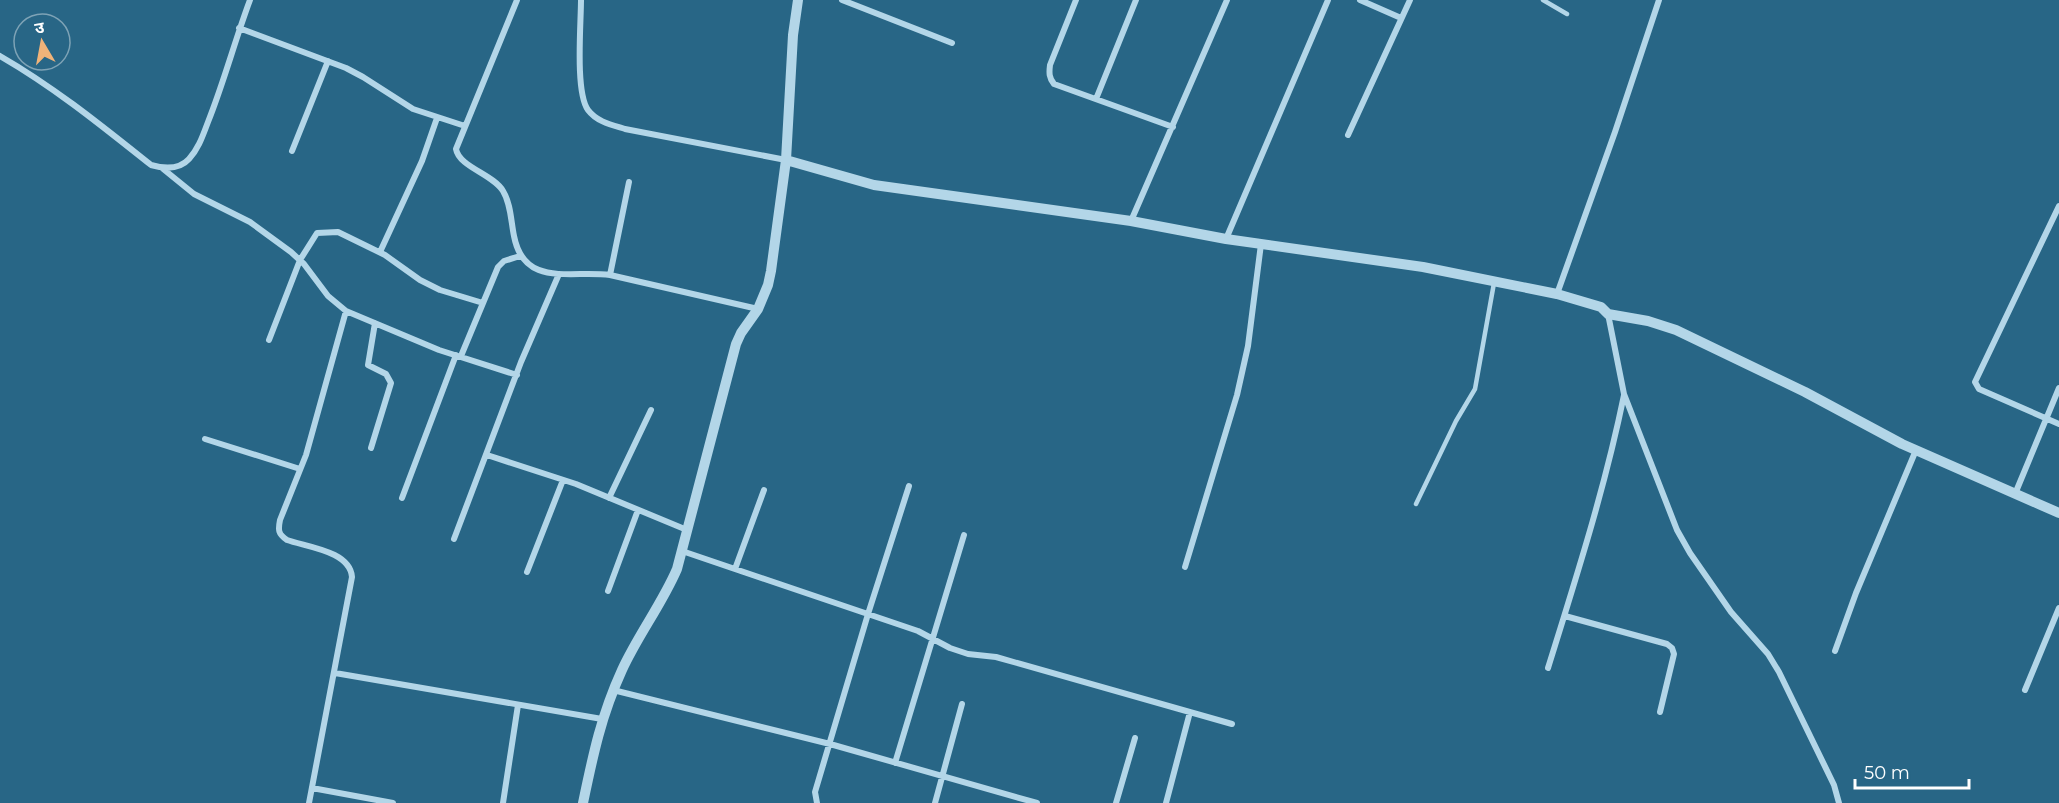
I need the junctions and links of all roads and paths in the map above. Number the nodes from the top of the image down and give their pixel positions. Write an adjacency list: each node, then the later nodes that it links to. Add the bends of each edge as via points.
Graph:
1 (250, 0): 16 (street)
2 (517, 0): 22 (street)
3 (581, 0): 26 (street, via 581,86 588,110 601,122)
4 (798, 0): 26 (street)
5 (842, 0): 17 (street)
6 (1076, 0): 20 (street, via 1049,73 1054,84)
7 (1136, 0): 20 (street)
8 (1227, 0): 23 (street)
9 (1328, 0): 31 (street)
10 (1360, 0): 15 (street)
11 (1410, 0): 15 (street)
12 (1543, 0): 14 (lane)
13 (1659, 0): 39 (street)
14 (1567, 15)
15 (1401, 18): 24 (street)
16 (240, 28): 19 (street); 27 (street, via 198,147 175,168)
17 (952, 43)
18 (0, 56): 27 (street, via 81,109 151,165)
19 (328, 61): 21 (street, via 363,77 413,109); 25 (street)
20 (1096, 99): 23 (street)
21 (437, 118): 22 (street); 33 (street, via 422,161)
22 (465, 126): 34 (street, via 457,154 503,191)
23 (1173, 127): 30 (street)
24 (1348, 135)
25 (292, 151)
26 (786, 160): 30 (street, via 874,185); 41 (street, via 769,278)
27 (162, 168): 35 (street, via 194,194 250,222)
28 (629, 182): 37 (street)
29 (2059, 206): 51 (street, via 1975,382 1979,389)
30 (1131, 221): 31 (street)
31 (1226, 239): 32 (street)
32 (1261, 244): 38 (street); 71 (street, via 1241,376)
33 (380, 252): 35 (street, via 338,232 317,232); 40 (street, via 440,290)
34 (520, 256): 36 (street, via 525,264 541,272); 40 (street, via 501,263)
35 (300, 260): 42 (street, via 328,296); 45 (street)
36 (559, 274): 37 (street); 47 (street)
37 (610, 275): 41 (street)
38 (1494, 280): 39 (street); 64 (lane, via 1475,389)
39 (1557, 294): 43 (street, via 1601,308)
40 (483, 303): 46 (street)
41 (758, 309): 67 (street, via 735,344)
42 (346, 311): 44 (street); 57 (street)
43 (1608, 314): 49 (street); 55 (street, via 1676,330)
44 (375, 323): 46 (street); 54 (street, via 368,365 386,374 391,383)
45 (269, 340)
46 (458, 356): 47 (street); 62 (street)
47 (517, 375): 56 (street)
48 (2059, 388): 51 (street)
49 (1624, 394): 77 (street, via 1612,451); 104 (street, via 1677,530 1731,612 1779,672)
50 (651, 410): 63 (street)
51 (2046, 418): 52 (street); 61 (street)
52 (2059, 424)
53 (205, 439): 57 (street)
54 (371, 448)
55 (1916, 450): 61 (street); 79 (street)
56 (487, 455): 58 (street); 69 (street)
57 (300, 469): 81 (street, via 280,520 281,536 333,555 351,568)
58 (563, 480): 63 (street); 73 (street)
59 (909, 486): 76 (street)
60 (764, 490): 72 (street)
61 (2015, 494): 66 (street)
62 (402, 498)
63 (609, 498): 65 (street)
64 (1416, 504)
65 (638, 510): 67 (street); 74 (street)
66 (2059, 513)
67 (687, 530): 70 (street)
68 (964, 535): 78 (street)
69 (454, 539)
70 (682, 551): 72 (street); 82 (street, via 668,590)
71 (1185, 567)
72 (735, 569): 76 (street)
73 (527, 572)
74 (608, 591)
75 (2059, 608): 83 (street)
76 (868, 614): 78 (street); 91 (street)
77 (1564, 616): 80 (street); 87 (street, via 1672,648 1674,654)
78 (932, 638): 86 (street, via 968,654 996,657); 92 (street)
79 (1835, 651)
80 (1548, 668)
81 (335, 673): 85 (street); 94 (street)
82 (613, 690): 88 (street); 91 (street)
83 (2025, 690)
84 (962, 704): 93 (street)
85 (518, 705): 88 (street); 97 (street)
86 (1190, 712): 89 (street); 103 (street)
87 (1660, 712)
88 (602, 719): 98 (street)
89 (1232, 724)
90 (1135, 738): 102 (street)
91 (830, 744): 92 (street); 99 (street, via 815,792)
92 (895, 763): 93 (street)
93 (942, 776): 100 (street); 101 (street)
94 (312, 788): 95 (street); 96 (street)
95 (309, 803)
96 (393, 803)
97 (503, 803)
98 (583, 803)
99 (817, 803)
100 (935, 803)
101 (1037, 803)
102 (1116, 803)
103 (1166, 803)
104 (1839, 803)

